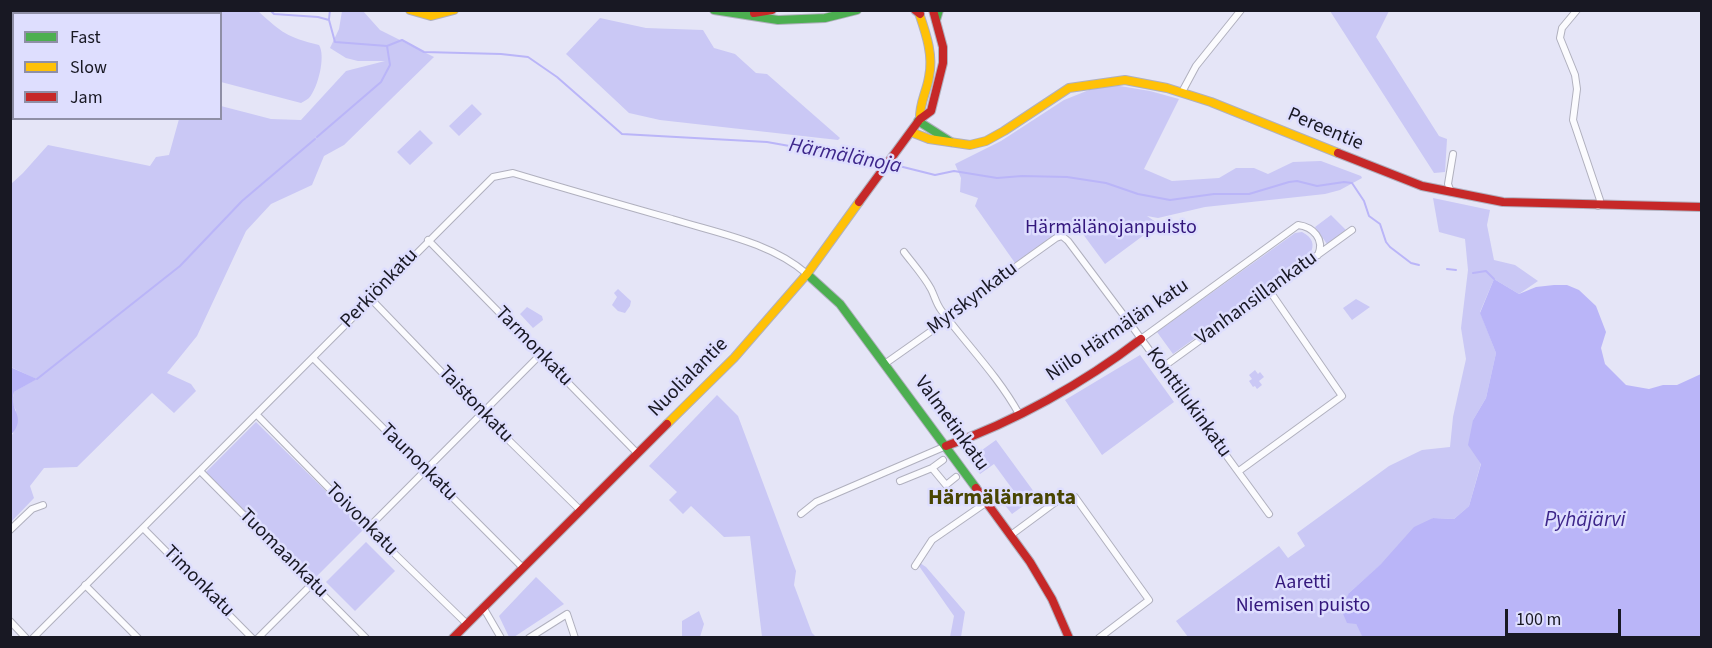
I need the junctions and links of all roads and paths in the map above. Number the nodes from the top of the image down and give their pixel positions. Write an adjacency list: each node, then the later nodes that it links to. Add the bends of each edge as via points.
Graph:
1 (410, 10): 2 (street, via 431,16)
2 (454, 10)
3 (714, 10): 11 (street)
4 (772, 10): 11 (street)
5 (857, 10): 11 (street, via 825,18 788,20)
6 (933, 10): 12 (street, Nuolialantie)
7 (939, 10): 12 (street)
8 (1241, 10): 13 (street, via 1196,66)
9 (1577, 10): 19 (street, via 1562,28 1560,38 1575,75 1573,120 1600,200)
10 (918, 12): 14 (street, Nuolialantie, via 931,66)
11 (742, 14)
12 (936, 20): 14 (street, Nuolialantie, via 943,47 942,72 931,111)
13 (1182, 92): 16 (street, Pereentie, via 1125,80 1091,83 1069,88 986,141); 18 (street, Pereentie, via 1418,185)
14 (919, 120): 15 (street, Nuolialantie); 16 (street)
15 (911, 132): 16 (street, Pereentie); 26 (street, Nuolialantie)
16 (953, 143)
17 (1453, 154): 18 (street, via 1448,184)
18 (1451, 192): 19 (street, Pereentie, via 1503,202)
19 (1598, 206): 20 (street, Pereentie)
20 (1701, 207)
21 (1352, 230): 25 (street, Vanhansillankatu)
22 (1062, 236): 29 (street, Myrskynkatu); 30 (street, Konttilukinkatu)
23 (428, 240): 26 (street, Perkiönkatu, via 493,177 513,173 765,248); 28 (street, Perkiönkatu); 31 (street, Tarmonkatu)
24 (904, 252): 29 (street)
25 (1318, 255): 27 (street, Vanhansillankatu); 30 (street, Niilo Härmälän katu, via 1319,239 1310,228 1298,225)
26 (807, 274): 33 (street, Valmetinkatu, via 840,304); 39 (street, Nuolialantie, via 734,358)
27 (1269, 290): 34 (street, Vanhansillankatu); 44 (street, via 1342,396)
28 (371, 299): 32 (street, Perkiönkatu); 35 (street, Taistonkatu)
29 (948, 319): 33 (street, Myrskynkatu); 36 (street, via 988,367)
30 (1141, 339): 34 (street, Konttilukinkatu); 36 (street, Niilo Härmälän katu, via 1087,376)
31 (540, 355): 35 (street); 39 (street, Tarmonkatu)
32 (313, 358): 37 (street, Perkiönkatu); 43 (street, Taunonkatu)
33 (886, 363): 38 (street, Valmetinkatu)
34 (1162, 367): 44 (street, Konttilukinkatu)
35 (482, 414): 43 (street); 49 (street, Taistonkatu)
36 (1019, 414): 38 (street, Niilo Härmälän katu)
37 (257, 415): 42 (street, Perkiönkatu); 53 (street, Toivonkatu)
38 (946, 446): 47 (street, Valmetinkatu); 50 (street, via 816,502)
39 (637, 453): 49 (street, Nuolialantie)
40 (943, 460): 41 (street)
41 (932, 468): 45 (street, via 946,485); 46 (street)
42 (200, 471): 52 (street, Perkiönkatu); 58 (street, Tuomaankatu)
43 (427, 471): 53 (street); 57 (street, Taunonkatu)
44 (1239, 471): 51 (street, Konttilukinkatu)
45 (956, 477)
46 (900, 481)
47 (987, 502): 55 (street, Valmetinkatu); 56 (street, via 932,540)
48 (43, 505): 54 (street, via 32,509)
49 (580, 510): 57 (street, Nuolialantie)
50 (801, 514)
51 (1269, 514)
52 (143, 528): 59 (street, Perkiönkatu); 66 (street, Timonkatu)
53 (368, 528): 62 (street, Toivonkatu)
54 (10, 530)
55 (1011, 535): 73 (street, Valmetinkatu, via 1045,586); 74 (street, via 1065,495 1072,495 1149,600)
56 (915, 566)
57 (523, 567): 60 (street, Nuolialantie)
58 (312, 584): 67 (street); 68 (street, Tuomaankatu)
59 (85, 585): 64 (street, Perkiönkatu); 65 (street)
60 (483, 607): 62 (street, Nuolialantie); 70 (street)
61 (10, 621): 63 (street)
62 (466, 624): 69 (street, Nuolialantie)
63 (26, 638)
64 (33, 638)
65 (138, 638)
66 (252, 638)
67 (258, 638)
68 (366, 638)
69 (453, 638)
70 (501, 638)
71 (530, 638): 72 (street, via 567,614)
72 (575, 638)
73 (1069, 638)
74 (1099, 638)

